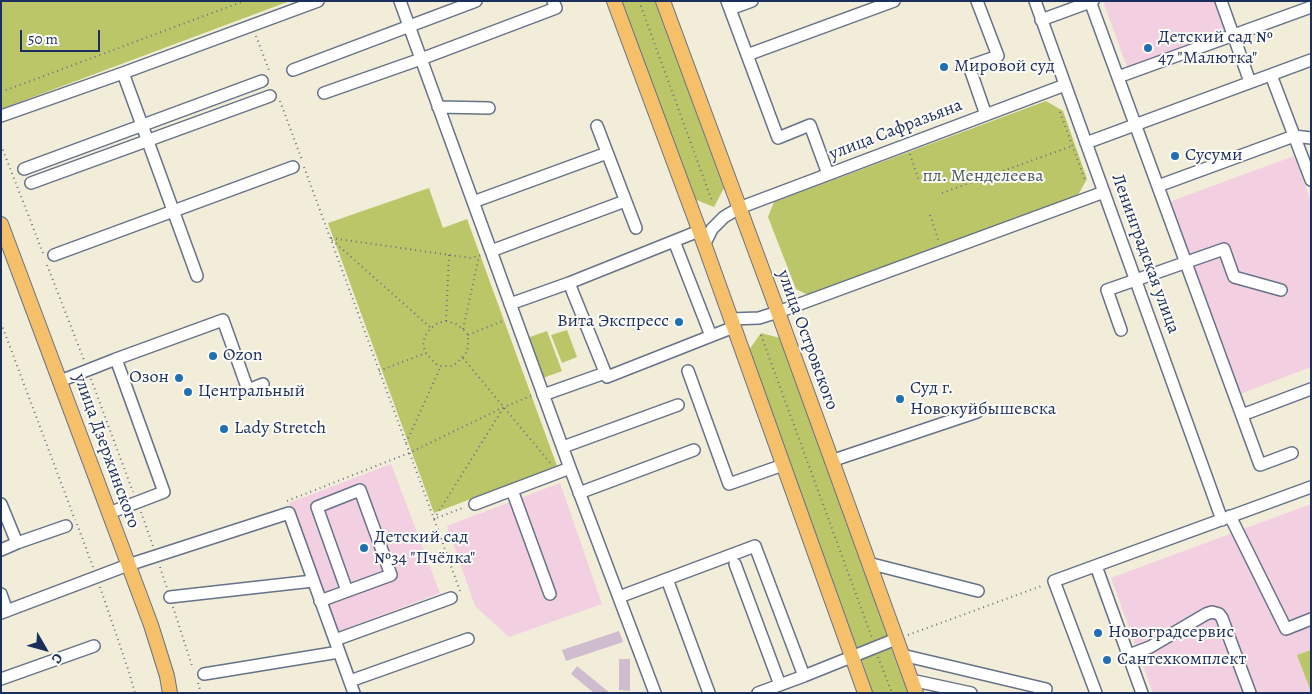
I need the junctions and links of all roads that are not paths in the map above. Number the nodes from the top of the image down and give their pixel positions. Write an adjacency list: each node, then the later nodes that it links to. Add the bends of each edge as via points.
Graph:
1 (318, 1): 22 (street)
2 (400, 1): 16 (street)
3 (476, 1): 16 (street)
4 (553, 1): 19 (street, via 556,8)
5 (614, 1): 55 (main road)
6 (663, 1): 51 (main road, улица Островского)
7 (752, 1): 13 (street)
8 (894, 1): 18 (street)
9 (977, 1): 32 (street, via 998,56 969,66)
10 (1034, 1): 15 (street, Ленинградская улица)
11 (1221, 1): 17 (street)
12 (1091, 2): 15 (street); 25 (street)
13 (728, 5): 18 (street)
14 (1311, 7): 17 (street)
15 (1041, 20): 27 (street, Ленинградская улица)
16 (409, 26): 19 (street); 21 (street)
17 (1233, 35): 25 (street); 26 (street)
18 (747, 55): 44 (street, via 778,138 810,126)
19 (420, 59): 28 (street); 30 (street)
20 (1311, 60): 23 (street)
21 (293, 70)
22 (123, 73): 33 (street); 35 (street)
23 (1271, 75): 26 (street); 37 (street)
24 (266, 76): 35 (street)
25 (1118, 77): 34 (street)
26 (1250, 82): 34 (street)
27 (1065, 85): 32 (street, улица Сафразьяна); 40 (street, Ленинградская улица)
28 (324, 93)
29 (275, 98): 39 (street)
30 (438, 107): 31 (street); 50 (street)
31 (490, 108)
32 (986, 115): 44 (street, улица Сафразьяна)
33 (1, 116)
34 (1135, 125): 40 (street); 47 (street)
35 (142, 126): 39 (street); 43 (street)
36 (597, 126): 41 (street)
37 (1294, 136): 38 (street); 45 (street); 47 (street)
38 (1311, 138)
39 (147, 141): 46 (street); 52 (street)
40 (1086, 143): 48 (street, Ленинградская улица)
41 (607, 153): 49 (street); 50 (street)
42 (293, 167): 52 (street)
43 (24, 169)
44 (828, 174): 51 (street, улица Сафразьяна)
45 (1311, 180)
46 (31, 182)
47 (1158, 186): 59 (street)
48 (1104, 192): 61 (street, Ленинградская улица); 65 (street)
49 (625, 201): 54 (street); 57 (street)
50 (473, 202): 57 (street)
51 (739, 208): 55 (street, улица Сафразьяна); 65 (main road, улица Островского)
52 (173, 211): 58 (street); 60 (street)
53 (1, 224): 72 (main road, улица Дзержинского)
54 (636, 228)
55 (702, 238): 56 (street); 66 (main road)
56 (674, 242): 62 (street); 68 (street)
57 (491, 251): 64 (street)
58 (48, 257)
59 (1186, 263): 61 (street); 63 (street, via 1224,249 1234,277); 78 (street)
60 (197, 276)
61 (1136, 280): 67 (street, via 1107,290); 91 (street, Ленинградская улица)
62 (569, 283): 64 (street); 71 (street)
63 (1281, 290)
64 (510, 304): 75 (street)
65 (778, 312): 66 (street); 82 (main road, улица Островского)
66 (732, 323): 68 (street); 83 (main road)
67 (1121, 330)
68 (711, 336): 71 (street, via 607,377)
69 (116, 359): 72 (street); 73 (street, via 223,320 248,390); 90 (street, via 164,492)
70 (688, 371): 83 (street, via 729,484)
71 (605, 373): 75 (street)
72 (60, 381): 90 (main road, улица Дзержинского)
73 (263, 384)
74 (1311, 389): 78 (street)
75 (543, 393): 79 (street)
76 (678, 405): 79 (street)
77 (977, 412): 82 (street)
78 (1242, 415): 81 (street, via 1260,465)
79 (563, 448): 84 (street)
80 (694, 450): 87 (street)
81 (1292, 453)
82 (831, 461): 96 (main road, улица Островского)
83 (783, 465): 118 (main road)
84 (570, 468): 86 (street); 87 (street)
85 (1311, 487): 91 (street)
86 (512, 490): 89 (street); 104 (street)
87 (579, 493): 107 (street)
88 (1, 504): 93 (street)
89 (475, 504)
90 (109, 513): 97 (main road, улица Дзержинского)
91 (1226, 518): 98 (street); 110 (street, Ленинградская улица, via 1286,628)
92 (66, 526): 93 (street)
93 (17, 543): 94 (street)
94 (1, 550)
95 (735, 564): 123 (street)
96 (868, 564): 102 (street); 112 (main road, улица Островского)
97 (128, 565): 100 (street, via 289,513); 109 (street); 125 (main road, улица Дзержинского, via 152,625)
98 (1096, 566): 117 (street); 133 (street, via 1054,582)
99 (667, 579): 107 (street); 120 (street, via 755,546); 128 (street)
100 (313, 581): 105 (street); 108 (street)
101 (347, 591): 101 (street, via 391,575 360,490 317,507); 108 (street)
102 (978, 591)
103 (1, 594): 109 (street)
104 (550, 594)
105 (170, 597)
106 (456, 597): 113 (street)
107 (619, 597): 127 (street)
108 (320, 601): 113 (street)
109 (4, 612)
110 (1311, 620)
111 (468, 639): 122 (street)
112 (896, 639): 116 (main road, улица Островского); 118 (street)
113 (335, 640): 115 (street)
114 (94, 646): 121 (street)
115 (339, 652): 119 (street); 122 (street)
116 (902, 655): 124 (main road, улица Островского); 132 (street, via 1046,689)
117 (1129, 655): 134 (street); 135 (street, via 1150,647 1206,614 1219,614)
118 (852, 657): 120 (street); 130 (main road)
119 (204, 674)
120 (804, 676): 123 (street)
121 (1, 679)
122 (350, 680): 126 (street)
123 (780, 685): 129 (street)
124 (913, 686): 131 (street)
125 (170, 693)
126 (354, 693)
127 (655, 693)
128 (709, 693)
129 (758, 693)
130 (865, 693)
131 (971, 693)
132 (1045, 693)
133 (1096, 693)
134 (1142, 693)
135 (1250, 693)

